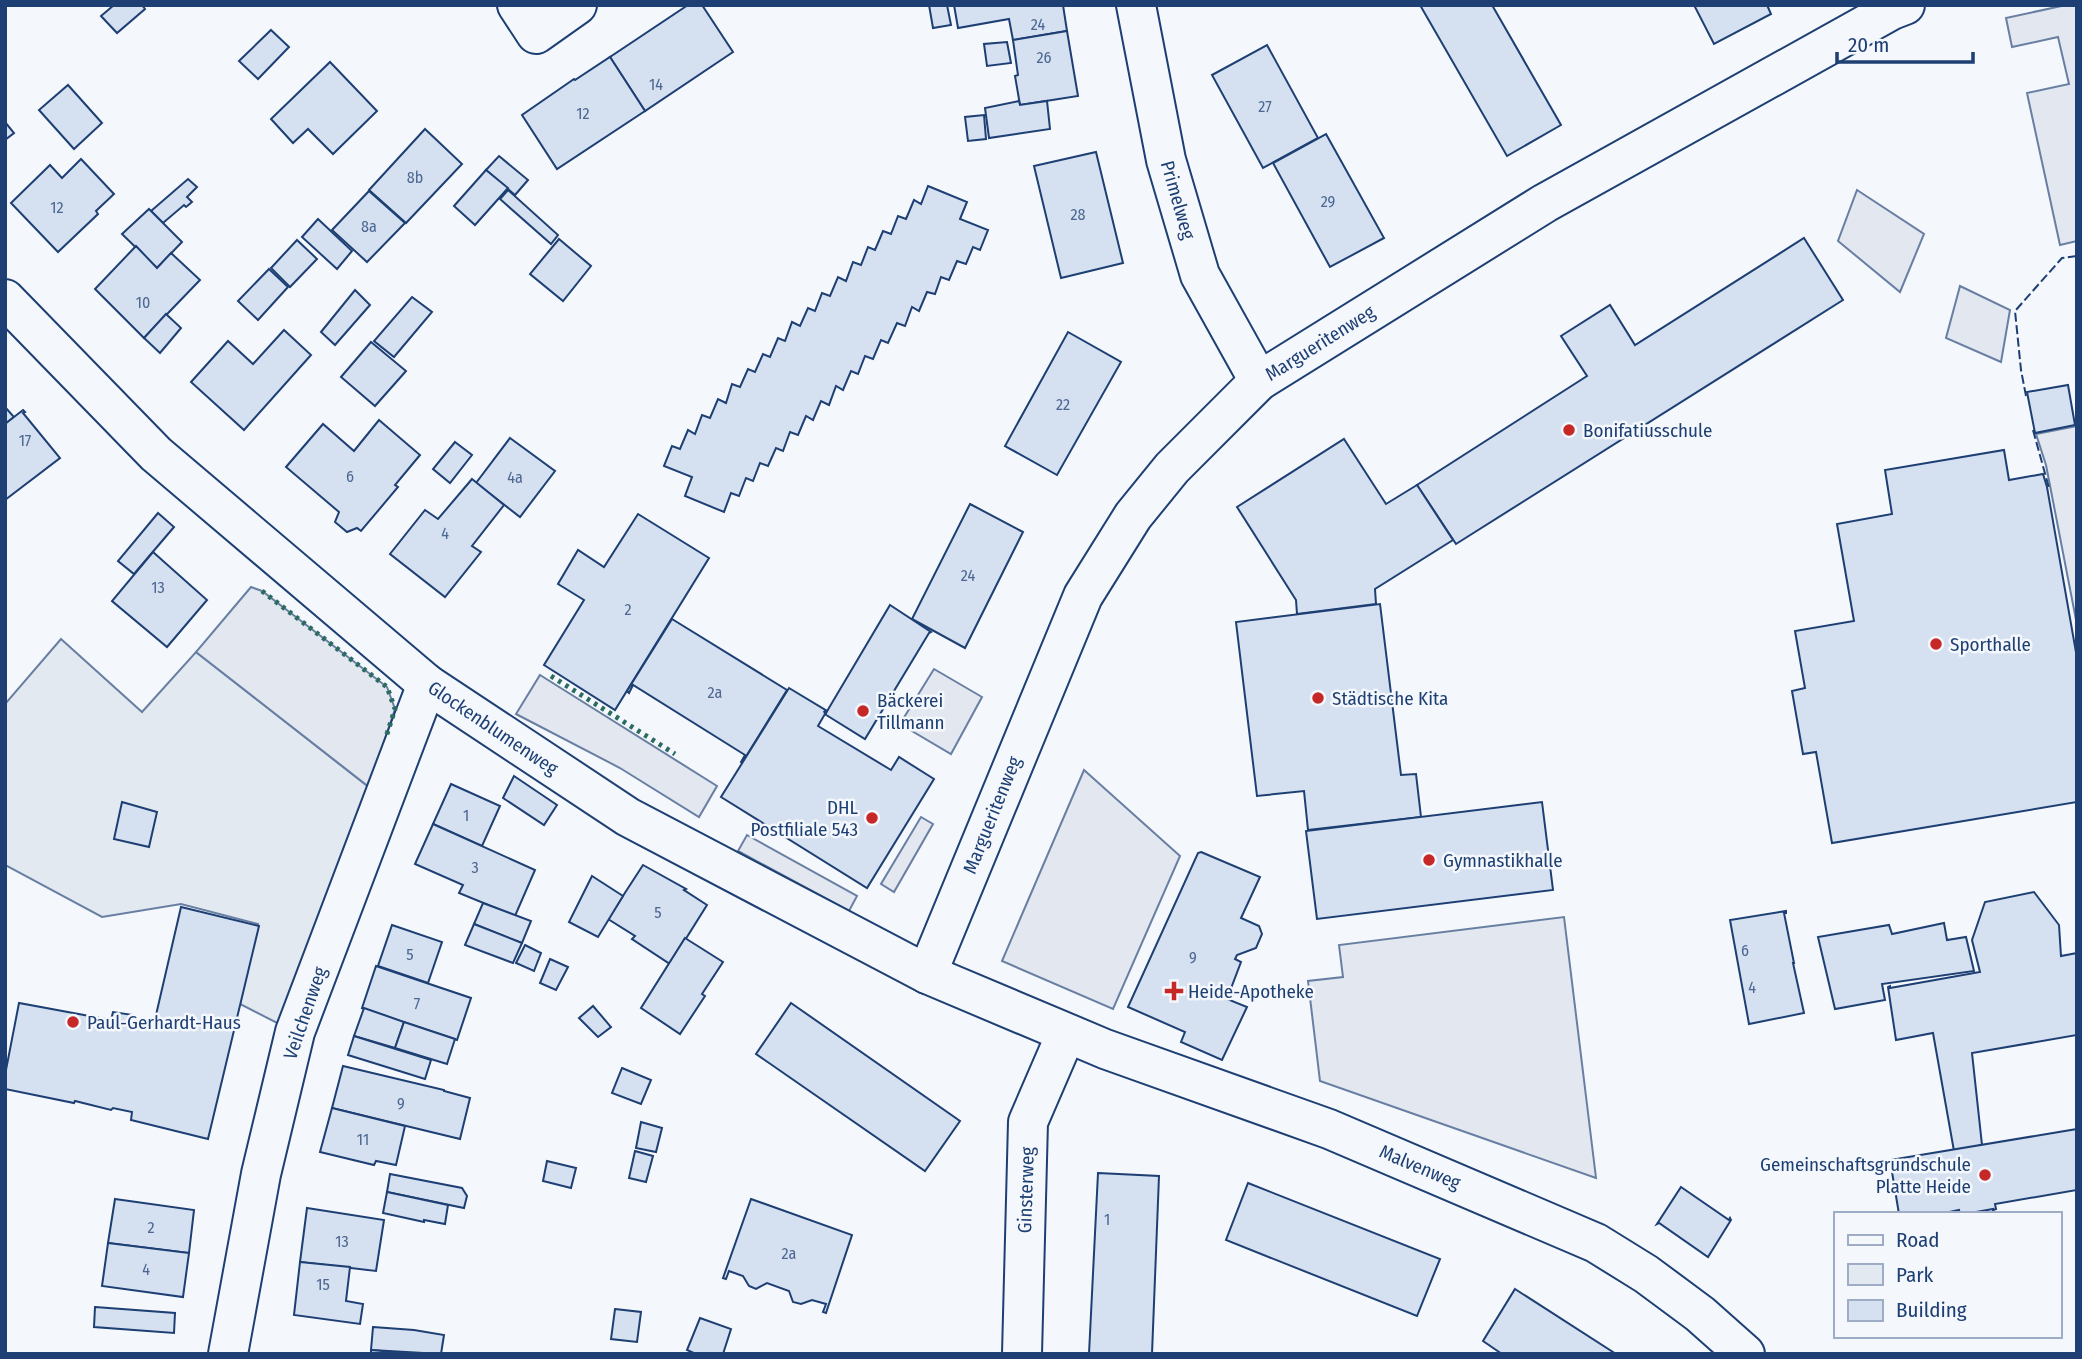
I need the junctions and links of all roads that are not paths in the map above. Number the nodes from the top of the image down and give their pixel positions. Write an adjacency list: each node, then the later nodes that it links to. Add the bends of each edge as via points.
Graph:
1 (517, 5): 2 (street, via 536,34)
2 (577, 5)
3 (1136, 5): 6 (street, Primelweg, via 1166,160 1200,275)
4 (1896, 7): 6 (street, Margueritenweg, via 1545,203)
5 (5, 299): 7 (street, Glockenblumenweg, via 156,454)
6 (1259, 381): 8 (street, Margueritenweg, via 1172,468 1133,516 1083,596)
7 (427, 684): 8 (street, Glockenblumenweg, via 628,817); 10 (street, Veilchenweg, via 295,1032 261,1174)
8 (927, 974): 9 (street, Glockenblumenweg)
9 (1066, 1034): 11 (street, Ginsterweg, via 1028,1122); 12 (street, Malvenweg, via 1329,1129 1596,1243 1689,1306)
10 (228, 1354)
11 (1022, 1354)
12 (1745, 1354)

